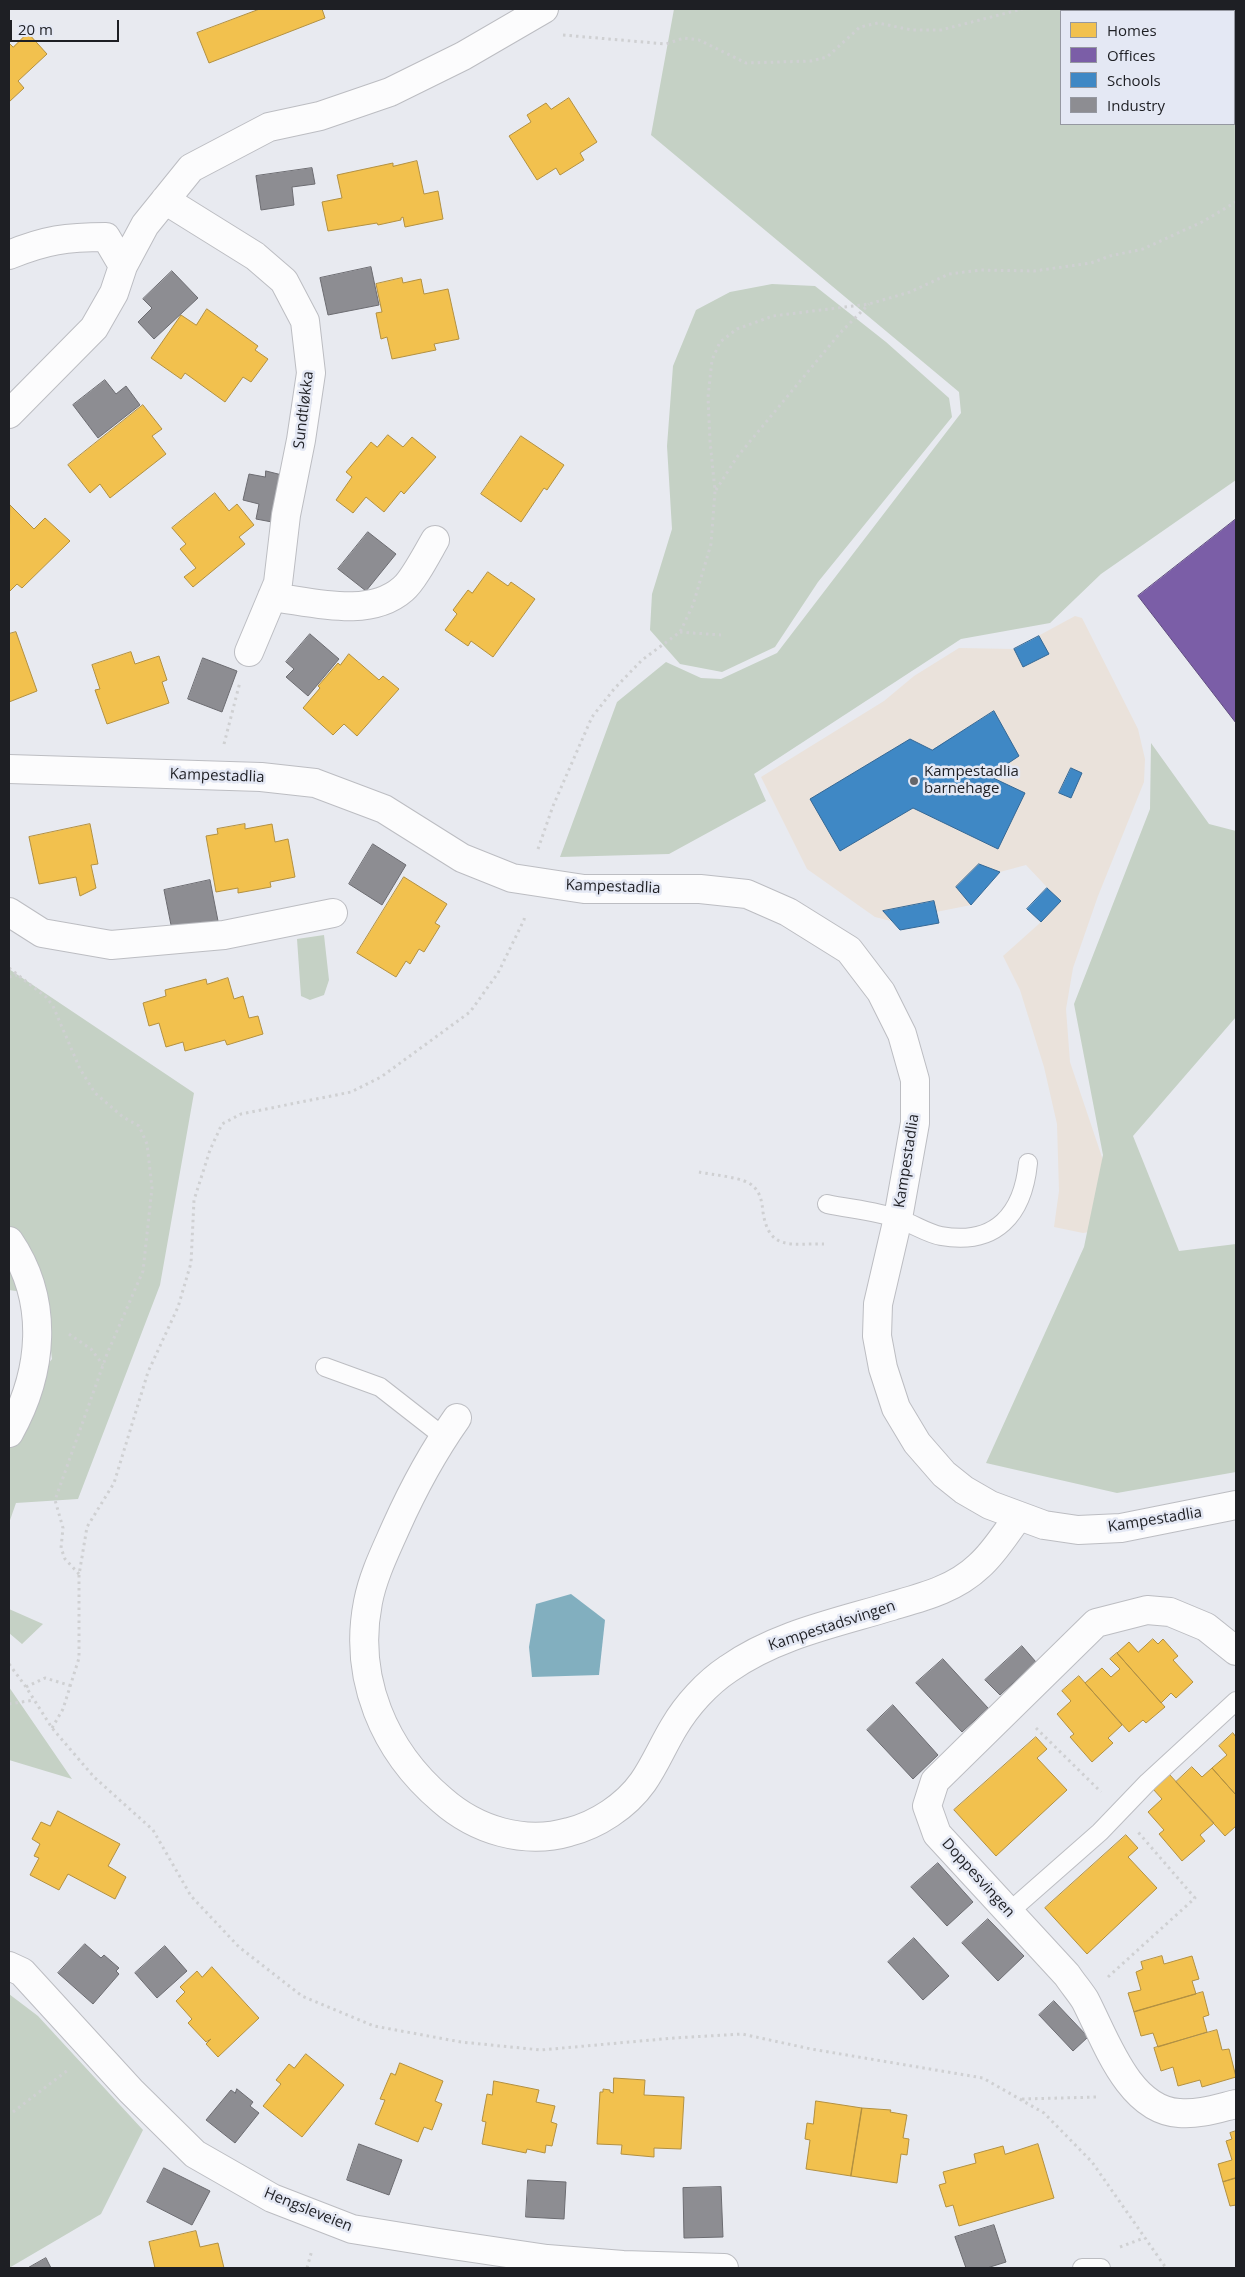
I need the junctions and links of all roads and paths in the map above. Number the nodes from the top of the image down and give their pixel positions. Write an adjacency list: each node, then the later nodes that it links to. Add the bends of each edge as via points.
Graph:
1 (544, 9): 4 (street, via 463,56 390,92 320,116 268,127 191,168)
2 (1022, 9): 3 (path, via 941,30 912,30 878,23 860,28 827,57 811,61 746,63 699,40 684,38 666,44)
3 (558, 34)
4 (165, 200): 7 (street, via 145,225); 12 (street, Sundtløkka, via 256,256 284,281 305,321 310,373 278,583)
5 (1236, 202): 8 (path, via 1202,222 1143,249 1091,263 1034,271 981,270 950,274 910,292)
6 (9, 255): 7 (street, via 36,243 69,237 106,238)
7 (123, 266): 9 (street, via 114,293 94,328)
8 (869, 304): 10 (path, via 840,333 737,457); 10 (path, via 773,316 737,329 720,342 712,360 708,397)
9 (9, 414)
10 (716, 491): 13 (path, via 711,544 693,605)
11 (435, 540): 12 (street, via 404,588 364,607)
12 (272, 597): 15 (street, Sundtløkka)
13 (680, 632): 14 (path); 18 (path, via 642,660 592,717 538,845)
14 (721, 634)
15 (249, 652): 17 (path)
16 (9, 769): 17 (street, Kampestadlia)
17 (216, 776): 18 (street, Kampestadlia, via 315,783 384,810 462,858 512,878)
18 (531, 881): 27 (street, Kampestadlia, via 584,889 700,889 747,894 788,912 849,950 885,1000 902,1034 915,1080 915,1123); 37 (path, via 524,920 498,973 470,1012 381,1077 351,1092 241,1114 222,1124 194,1200 191,1263 178,1307 148,1372 114,1483 87,1527)
19 (9, 912): 20 (street, via 42,933 111,945 224,935)
20 (333, 913)
21 (9, 968): 22 (path)
22 (18, 975): 23 (path); 31 (path, via 53,1006 80,1069 95,1093 139,1126 147,1144 152,1188 143,1271)
23 (9, 977)
24 (1028, 1163): 27 (lane, via 1022,1195 1013,1214 992,1231 966,1238 939,1236)
25 (699, 1172): 29 (path, via 741,1180 754,1186 761,1197 765,1225 773,1239 783,1243)
26 (827, 1204): 27 (lane, Kampestadlia)
27 (898, 1218): 36 (street, Kampestadlia, via 878,1304 877,1336 896,1408 917,1443 944,1474 964,1490)
28 (9, 1241): 30 (street, via 26,1276)
29 (824, 1244)
30 (37, 1329): 31 (path, via 56,1327 90,1349); 34 (street, via 32,1380 22,1410)
31 (103, 1365): 37 (path, via 56,1500 63,1528 61,1548 65,1559)
32 (325, 1367): 33 (lane, via 380,1387)
33 (450, 1427): 36 (street, Kampestadsvingen, via 408,1499 379,1565 368,1602 364,1642 368,1681 380,1719 398,1754 423,1784 453,1810 479,1825 508,1834 538,1837 568,1833 597,1822 622,1804 643,1782 676,1724 698,1695 726,1670 757,1650 791,1636 929,1595 956,1583 980,1566)
34 (9, 1433)
35 (1236, 1505): 36 (street, Kampestadlia, via 1121,1528 1078,1530)
36 (1018, 1517)
37 (79, 1575): 40 (path, via 79,1658)
38 (1236, 1651): 46 (street, Doppesvingen, via 1206,1627 1170,1612 1147,1610 1096,1623 935,1781 927,1806 938,1834)
39 (9, 1664): 41 (path)
40 (72, 1686): 41 (path, via 45,1678); 45 (path)
41 (26, 1687): 42 (path)
42 (34, 1700): 44 (path); 45 (path)
43 (1236, 1701): 46 (lane, via 1148,1782 1100,1832)
44 (9, 1704)
45 (52, 1728): 50 (path, via 94,1777 153,1830 191,1896 239,1948 302,1996 374,2026 461,2042 541,2050 742,2034 982,2078)
46 (1009, 1912): 49 (street, Doppesvingen, via 1067,1975 1084,1999 1107,2048)
47 (9, 1966): 48 (street, Hengsleveien, via 22,1972)
48 (93, 2050): 52 (path); 53 (street, Hengsleveien, via 195,2154 272,2198 352,2229 547,2259)
49 (1142, 2095): 50 (path); 51 (street, Doppesvingen, via 1150,2104 1179,2114)
50 (1020, 2100): 56 (path, via 1044,2113 1092,2162)
51 (1236, 2104)
52 (13, 2112)
53 (724, 2268)
54 (1082, 2268): 55 (lane)
55 (1101, 2268)
56 (1166, 2268)

